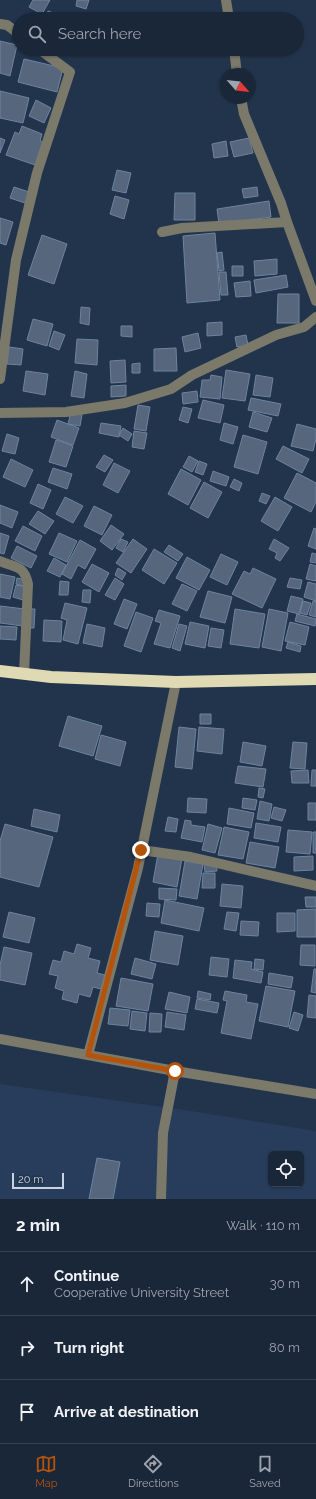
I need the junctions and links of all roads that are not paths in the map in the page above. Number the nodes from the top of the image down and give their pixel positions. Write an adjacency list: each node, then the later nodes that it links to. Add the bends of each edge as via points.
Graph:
1 (226, 0): 2 (street)
2 (228, 12)
3 (0, 24): 4 (street)
4 (12, 29)
5 (48, 56): 13 (street, via 70,72 37,174 16,260)
6 (235, 56): 7 (street)
7 (237, 68)
8 (242, 104): 9 (street, via 282,203)
9 (286, 222): 10 (street, via 182,228); 11 (street)
10 (162, 232)
11 (316, 301)
12 (316, 317): 14 (street, via 304,327 276,335 192,375 163,392 125,403 66,412)
13 (0, 379)
14 (0, 412)
15 (0, 561): 17 (street, via 21,568 26,574 28,584)
16 (0, 671): 17 (highway)
17 (24, 674): 19 (highway)
18 (316, 679): 19 (highway)
19 (176, 682): 20 (street)
20 (141, 850): 21 (street, via 198,859); 23 (street)
21 (316, 886)
22 (0, 1039): 23 (street)
23 (88, 1055): 24 (street)
24 (175, 1071): 25 (street); 26 (street, via 163,1133)
25 (316, 1094)
26 (161, 1199)

